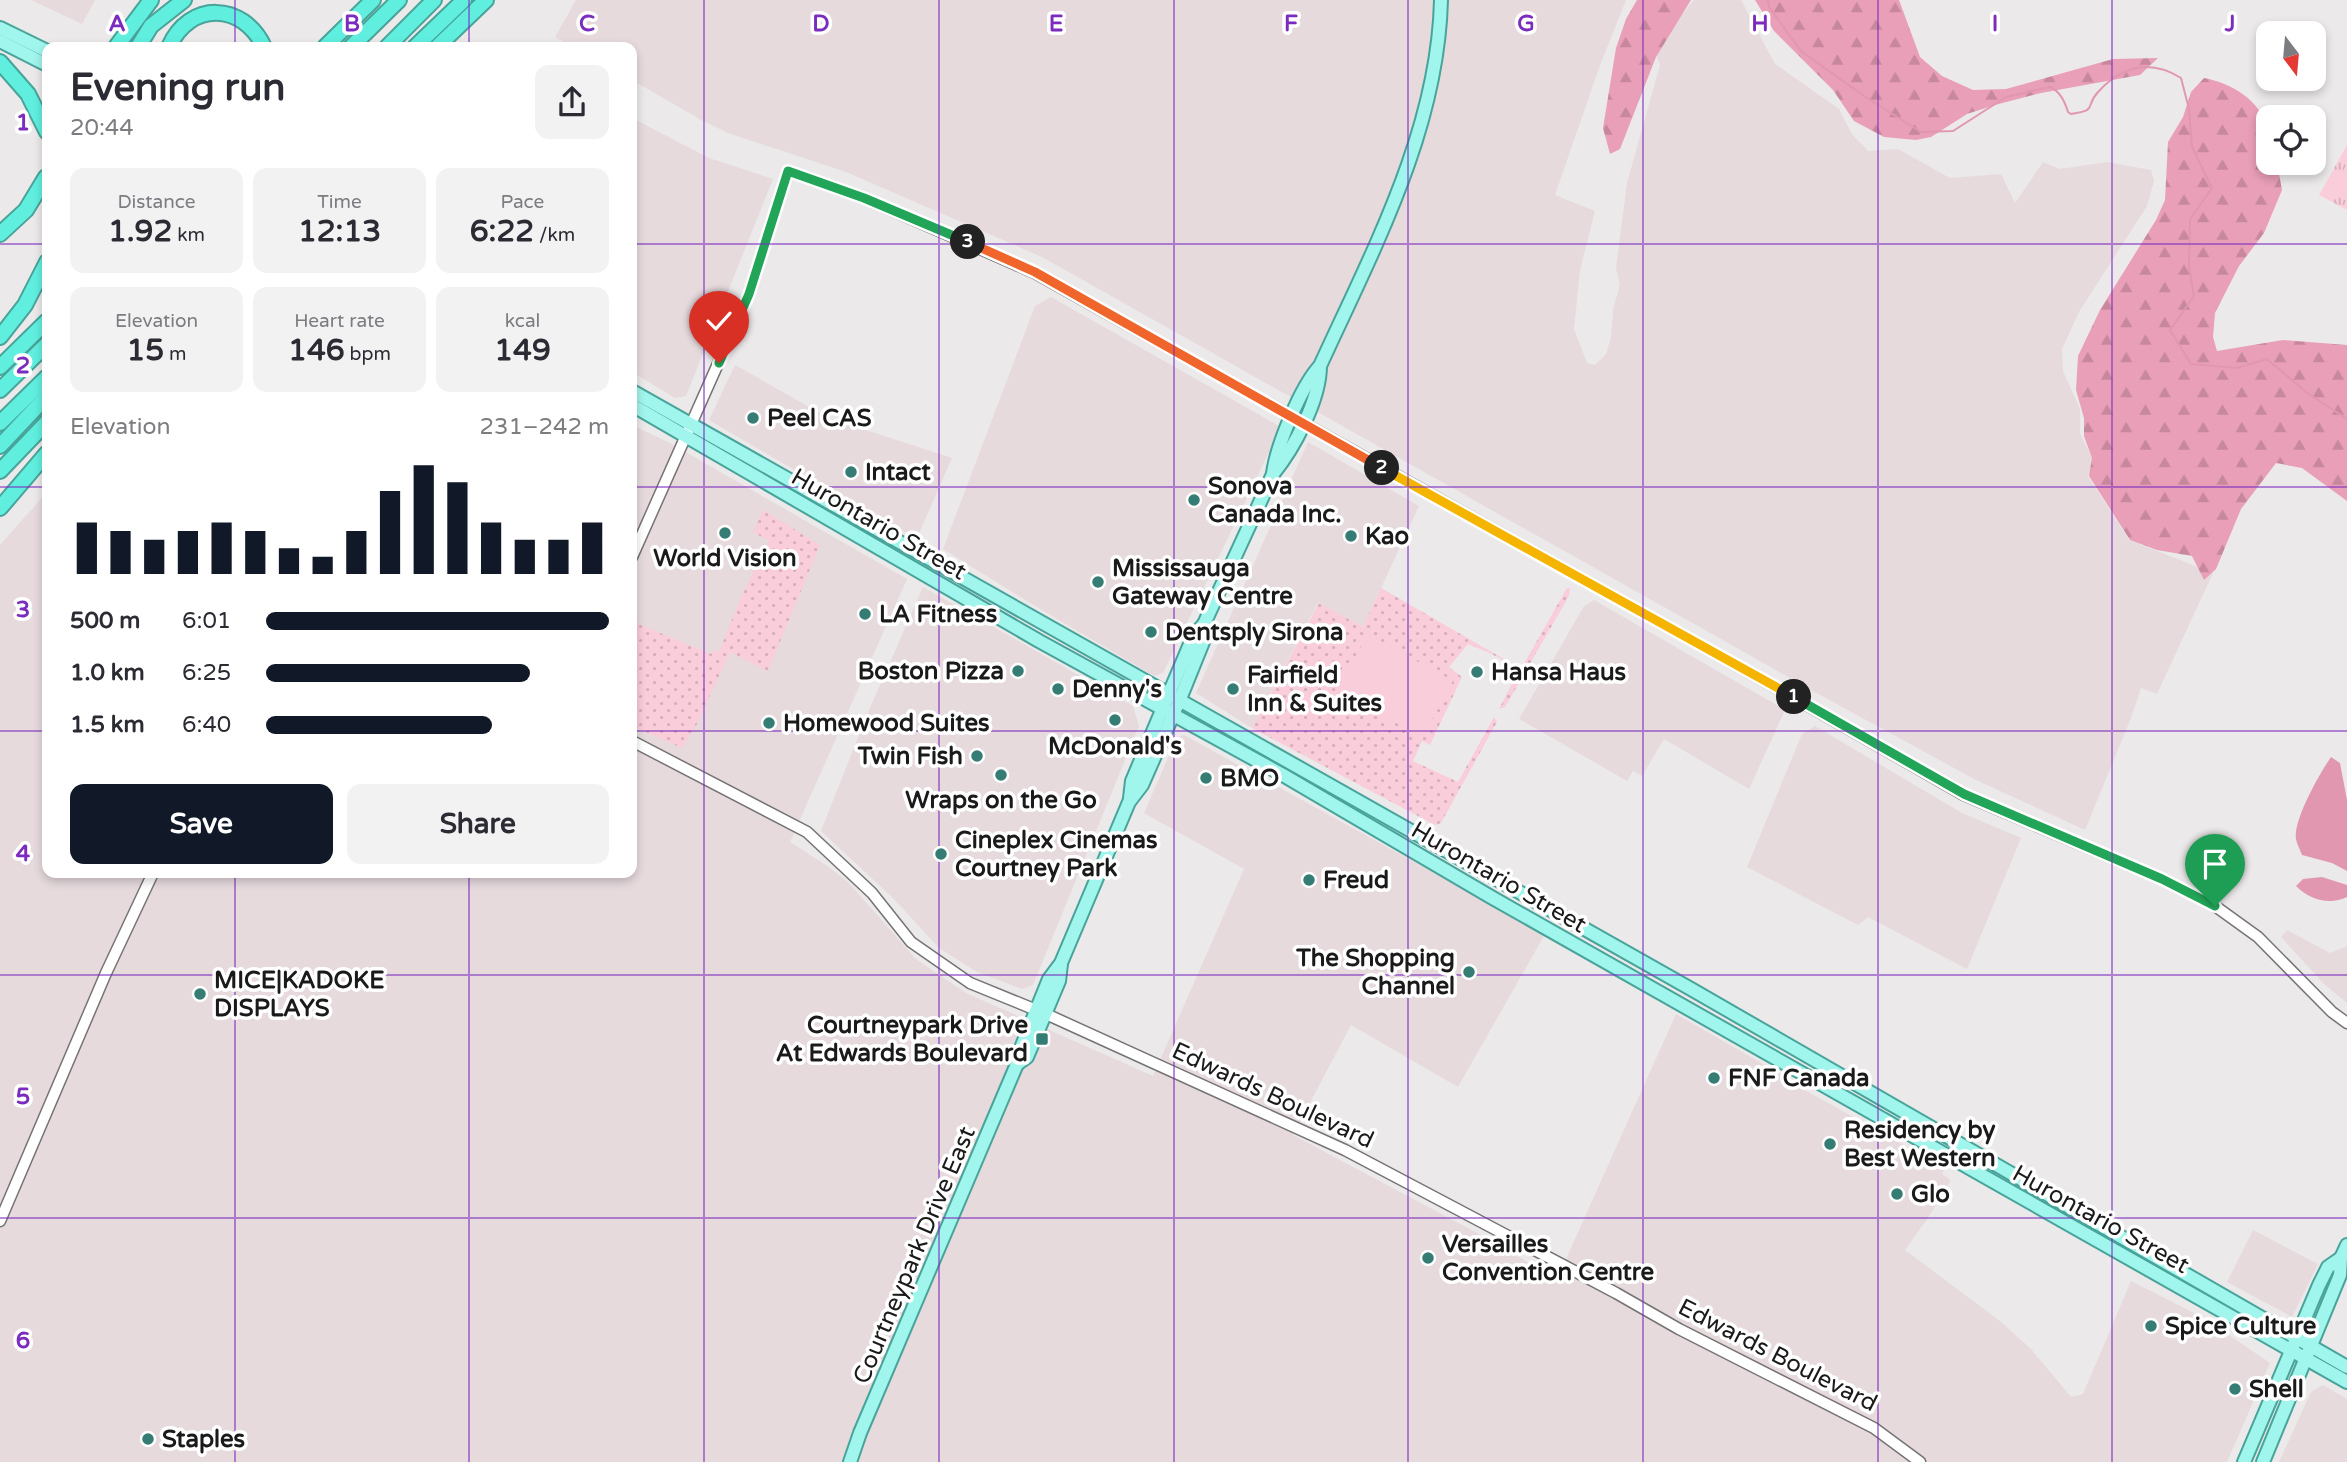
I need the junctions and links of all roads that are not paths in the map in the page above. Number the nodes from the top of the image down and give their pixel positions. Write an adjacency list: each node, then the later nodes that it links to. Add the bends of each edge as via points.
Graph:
1 (151, 0): 11 (highway)
2 (184, 0): 12 (highway, via 151,26)
3 (373, 0): 15 (highway)
4 (399, 0): 16 (highway)
5 (434, 0): 17 (highway)
6 (464, 0): 18 (highway)
7 (487, 0): 19 (highway); 20 (highway)
8 (1441, 0): 37 (main road, Courtneypark Drive East, via 1440,37 1416,140 1386,220 1320,366 1310,377)
9 (0, 28): 21 (main road)
10 (0, 41): 23 (main road)
11 (120, 42)
12 (141, 42)
13 (172, 42): 14 (highway, via 189,20 213,13 245,22)
14 (261, 42)
15 (331, 42)
16 (356, 42)
17 (392, 42)
18 (420, 42)
19 (442, 42)
20 (455, 42)
21 (42, 49)
22 (0, 62): 24 (highway, via 28,94)
23 (42, 62)
24 (42, 122)
25 (42, 184): 26 (highway, via 26,210)
26 (0, 234)
27 (42, 272): 29 (highway, via 25,305)
28 (42, 326): 31 (highway)
29 (0, 337)
30 (42, 349): 33 (highway)
31 (0, 367)
32 (42, 382): 38 (highway)
33 (0, 390)
34 (637, 394): 40 (main road, Hurontario Street)
35 (42, 401): 41 (highway)
36 (637, 407): 40 (main road, Hurontario Street)
37 (1297, 420): 40 (street, via 1035,272 864,198 788,171 749,294); 46 (main road, Courtneypark Drive East, via 1285,460 1273,474 1204,624 1193,637); 51 (street, via 1964,794 2215,906 2258,937)
38 (0, 423)
39 (42, 427): 43 (highway)
40 (689, 430): 45 (street); 46 (main road, Hurontario Street); 47 (main road, Hurontario Street, via 1039,641)
41 (0, 446)
42 (42, 459): 44 (highway)
43 (0, 471)
44 (0, 508)
45 (637, 546)
46 (1175, 696): 47 (main road, Courtneypark Drive East); 55 (main road, Hurontario Street)
47 (1168, 712): 50 (main road, Courtneypark Drive East, via 1132,781 1130,800 1061,963 1049,979); 57 (main road, Hurontario Street)
48 (637, 744): 50 (street, Edwards Boulevard, via 807,832 872,893 911,942 970,984)
49 (151, 878): 52 (street)
50 (1041, 1012): 63 (main road, Courtneypark Drive East, via 1019,1053); 64 (street, Edwards Boulevard, via 1345,1150 1874,1428)
51 (2347, 1023)
52 (0, 1221)
53 (2347, 1245): 54 (main road)
54 (2341, 1258): 55 (main road, via 2328,1267); 56 (main road, via 2340,1275)
55 (2296, 1338): 56 (main road, Hurontario Street); 57 (main road)
56 (2310, 1346): 58 (main road); 60 (main road, Hurontario Street)
57 (2290, 1351): 58 (main road, Hurontario Street); 65 (main road)
58 (2305, 1359): 59 (main road, Hurontario Street); 62 (main road)
59 (2320, 1367): 61 (main road, Hurontario Street); 62 (main road, via 2306,1375)
60 (2347, 1367)
61 (2347, 1382)
62 (2283, 1414): 66 (main road)
63 (850, 1462)
64 (1920, 1462)
65 (2244, 1462)
66 (2263, 1462)

